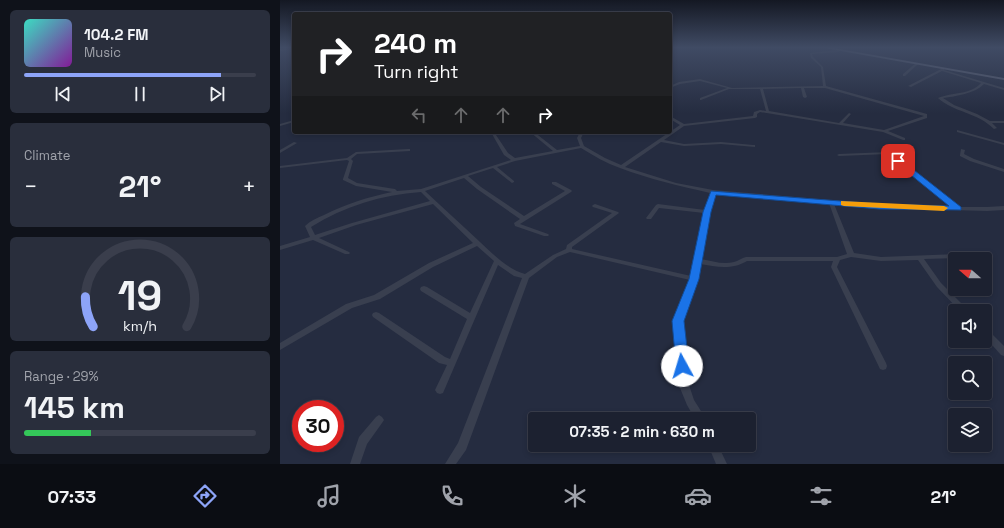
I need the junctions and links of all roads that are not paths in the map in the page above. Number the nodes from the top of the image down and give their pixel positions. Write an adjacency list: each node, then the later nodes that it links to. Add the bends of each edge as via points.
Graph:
1 (822, 70): 10 (street)
2 (911, 70): 4 (street)
3 (942, 70): 5 (main road); 6 (street); 8 (street)
4 (904, 75)
5 (1004, 79)
6 (983, 83): 13 (street); 20 (street, via 980,87 940,99)
7 (672, 85): 11 (street, via 700,80)
8 (910, 86)
9 (802, 87): 10 (street); 12 (street); 14 (street)
10 (825, 87): 26 (street, via 926,116)
11 (728, 89): 12 (street); 15 (street)
12 (762, 89): 16 (street)
13 (1004, 89)
14 (805, 98)
15 (701, 99)
16 (768, 111): 22 (street); 24 (street, via 755,113 755,118)
17 (849, 114): 22 (street)
18 (672, 118): 24 (street)
19 (292, 122): 23 (street)
20 (991, 122): 21 (street); 25 (street)
21 (1004, 122)
22 (840, 124): 26 (street)
23 (280, 125)
24 (683, 126): 32 (street)
25 (995, 128)
26 (884, 131): 33 (street)
27 (958, 131): 36 (street)
28 (494, 134): 45 (street, via 503,150)
29 (534, 134): 41 (street)
30 (581, 134): 38 (street, via 579,138)
31 (672, 134): 34 (street)
32 (672, 134)
33 (904, 139)
34 (662, 141): 37 (street, via 684,145 722,143); 48 (street)
35 (295, 142): 42 (street)
36 (1004, 144)
37 (753, 146)
38 (582, 147): 41 (street); 48 (street)
39 (408, 150): 44 (street, via 356,153)
40 (963, 150): 49 (street, via 962,155)
41 (555, 151): 45 (street)
42 (280, 152)
43 (840, 155): 59 (street, via 889,153)
44 (348, 159): 46 (street); 54 (street, via 351,161 345,179 356,184)
45 (514, 160): 47 (street)
46 (280, 166)
47 (494, 167): 50 (street); 51 (street)
48 (621, 167): 55 (street, via 675,184)
49 (1004, 171)
50 (465, 176): 53 (street); 62 (street)
51 (512, 182)
52 (554, 183): 62 (street, via 569,191)
53 (422, 190): 54 (street); 56 (street)
54 (399, 192): 65 (street, via 348,206 315,221 308,226)
55 (713, 192): 57 (street); 61 (street)
56 (434, 202): 65 (street); 66 (street)
57 (831, 202): 59 (street); 70 (street)
58 (595, 206): 68 (street, via 616,213 569,246)
59 (958, 208): 60 (street)
60 (1004, 208)
61 (707, 212): 63 (street, via 658,206); 75 (street)
62 (523, 218): 64 (street, via 517,225)
63 (648, 218)
64 (546, 235)
65 (313, 238): 67 (street); 69 (street)
66 (478, 243): 74 (street); 83 (street, via 431,265 377,297 349,306)
67 (280, 248)
68 (569, 250): 76 (street, via 555,256); 77 (street)
69 (347, 253)
70 (851, 255): 72 (street, via 881,259); 73 (street)
71 (948, 257): 72 (street)
72 (920, 258): 79 (street, via 939,284)
73 (837, 259): 75 (street, via 746,259 737,265 727,266); 86 (street, via 834,267)
74 (497, 261): 76 (street, via 516,274); 81 (street)
75 (698, 261): 77 (street)
76 (526, 277): 92 (street, via 462,446)
77 (694, 279): 88 (street, via 678,321 685,388)
78 (424, 289): 81 (street)
79 (958, 304)
80 (376, 315): 85 (street, via 442,360)
81 (472, 318): 85 (street)
82 (992, 339): 84 (street)
83 (280, 347)
84 (1004, 352)
85 (452, 363): 87 (street)
86 (883, 366)
87 (440, 390)
88 (696, 412)
89 (378, 420): 91 (street, via 363,441)
90 (716, 452): 93 (street)
91 (355, 464)
92 (450, 464)
93 (722, 464)

